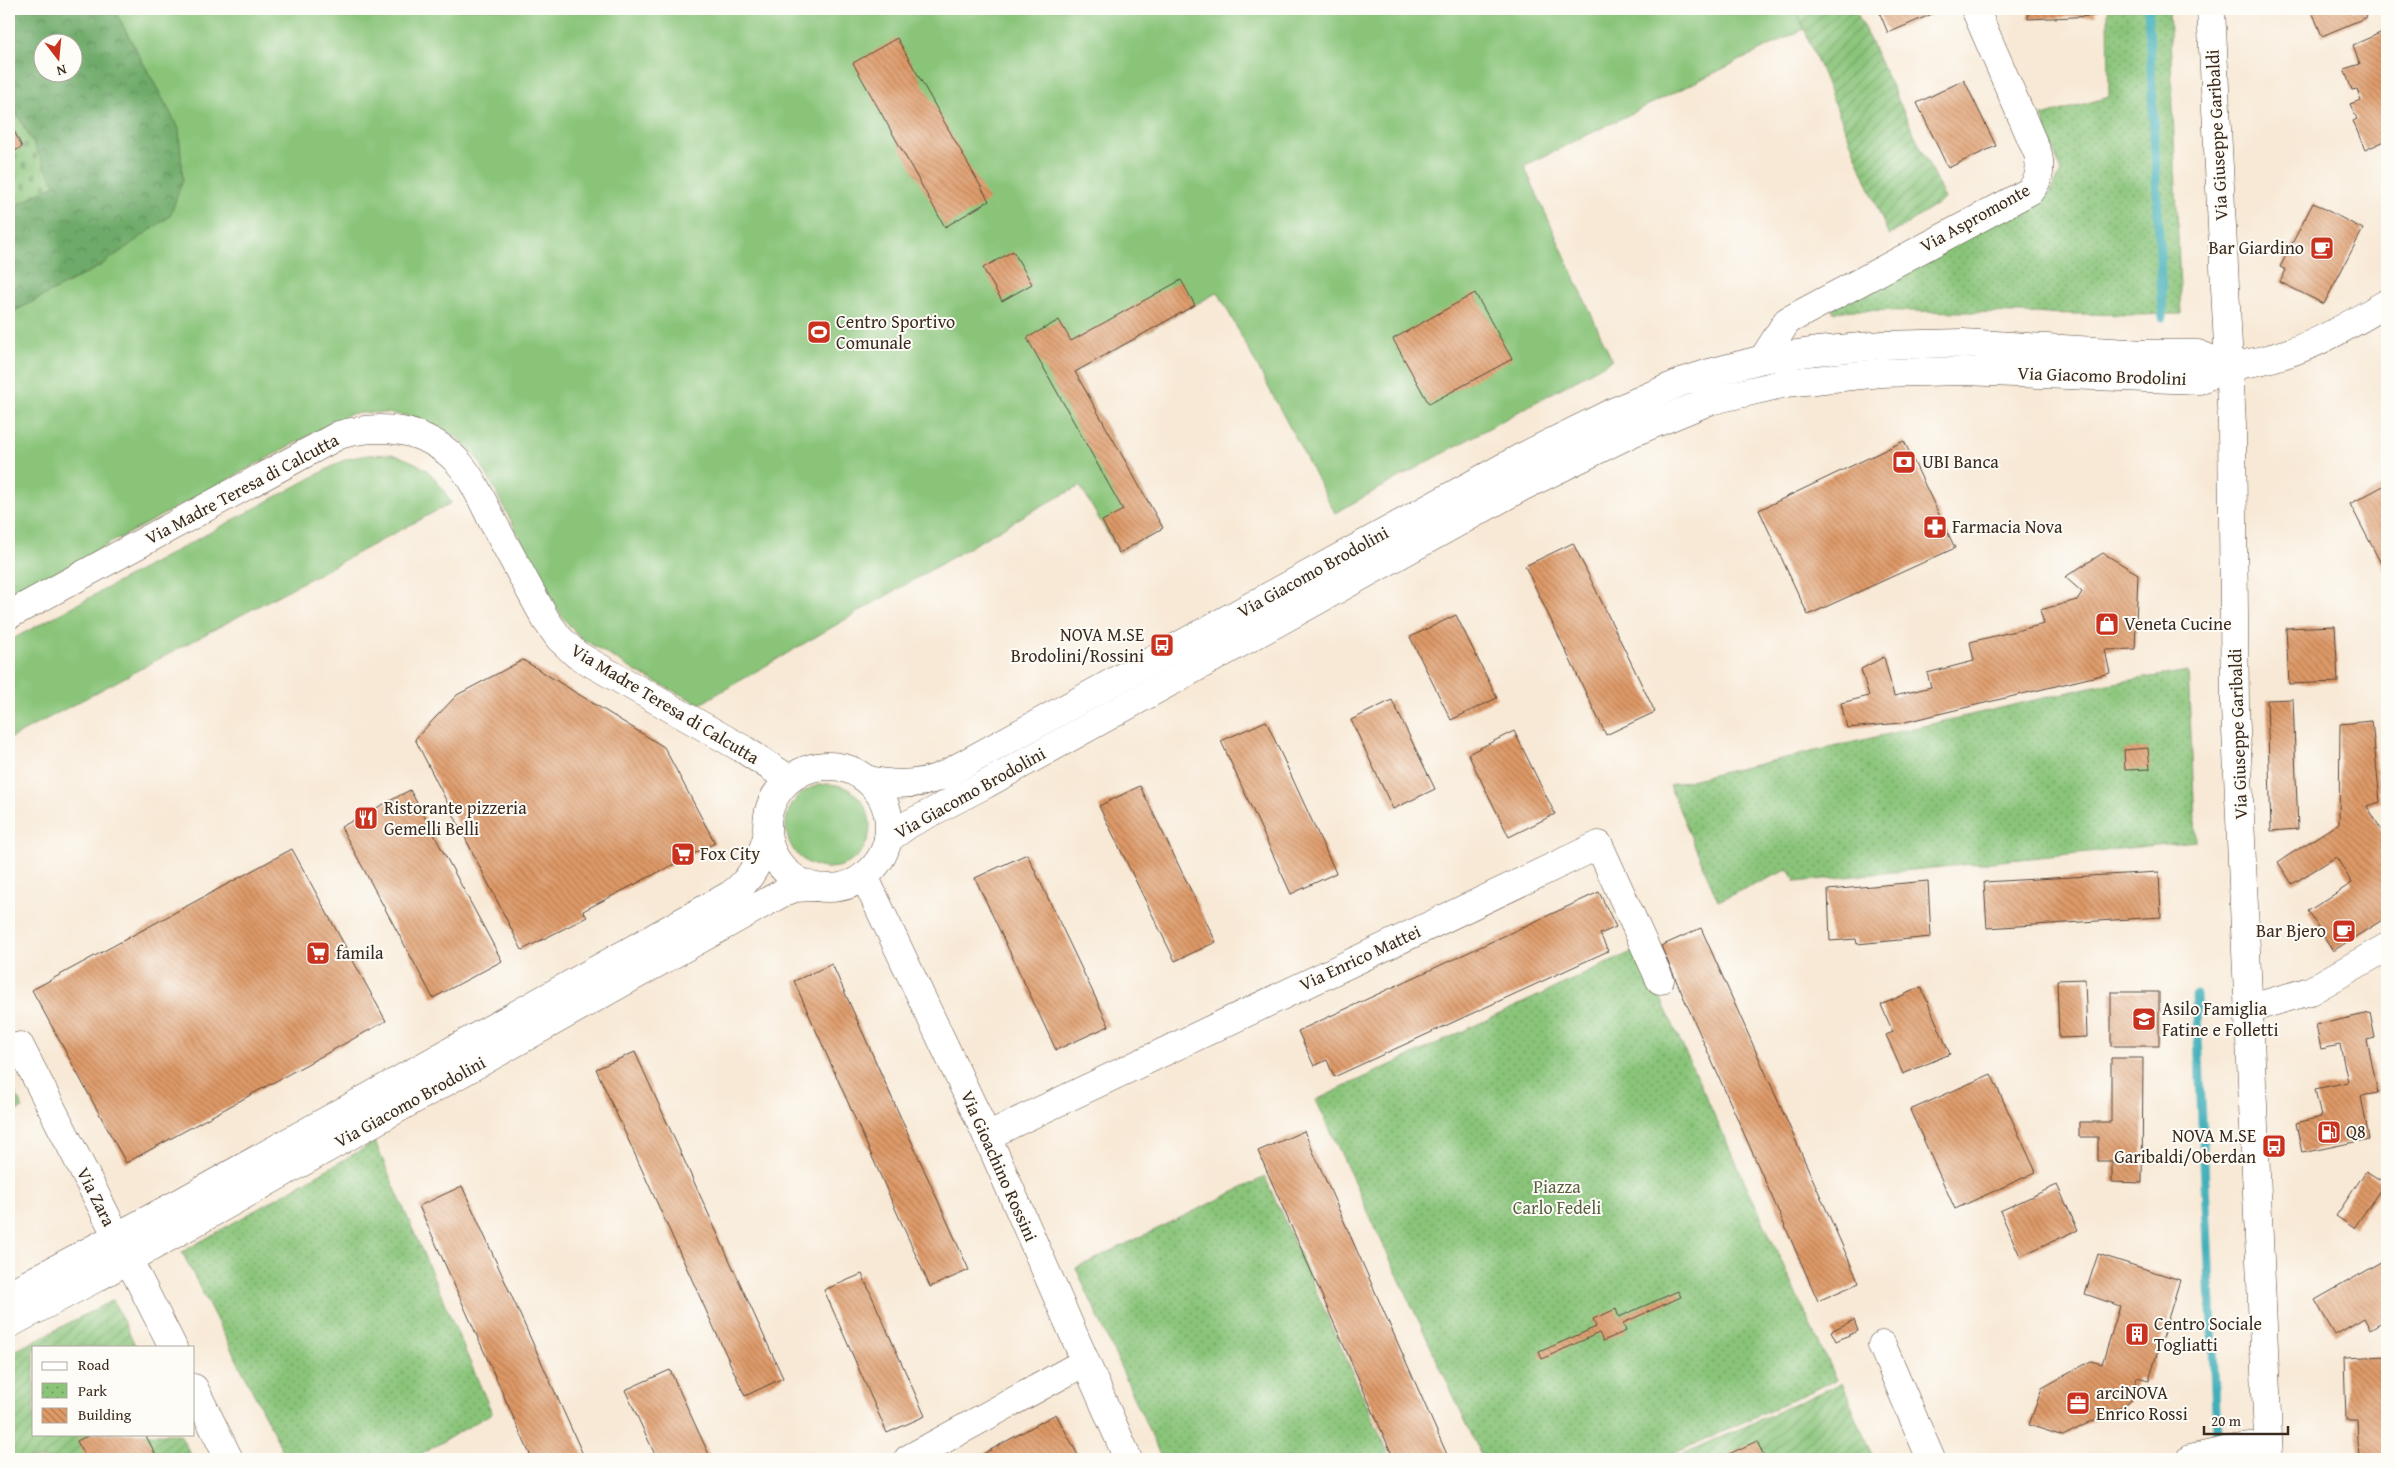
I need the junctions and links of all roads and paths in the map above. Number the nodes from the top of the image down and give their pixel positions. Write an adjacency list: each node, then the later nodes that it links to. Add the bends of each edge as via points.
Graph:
1 (1975, 9): 4 (main road, Via Aspromonte, via 2038,154 2041,166 2036,184 2030,191 1787,321)
2 (2211, 9): 5 (main road, Via Giuseppe Garibaldi)
3 (2387, 303): 5 (main road, via 2337,333 2291,354 2261,363)
4 (1763, 359): 5 (main road, Via Giacomo Brodolini, via 1845,348 1963,343 2198,354); 6 (main road, Via Giacomo Brodolini, via 1714,387 1638,416); 9 (main road, Via Giacomo Brodolini, via 1659,392 1522,457 944,775 907,784)
5 (2229, 366): 6 (main road, Via Giacomo Brodolini, via 2199,380 1964,371 1880,373 1815,379 1762,387 1709,401); 16 (main road, Via Giuseppe Garibaldi, via 2235,707)
6 (1605, 446): 11 (main road, Via Giacomo Brodolini, via 1520,488 909,824)
7 (9, 615): 8 (main road, Via Madre Teresa di Calcutta, via 340,435 382,428 409,432 434,442 457,460 546,620 577,655 743,749)
8 (789, 779): 9 (main road, via 805,770 826,765 848,768); 10 (main road, via 769,808)
9 (866, 779): 11 (main road, via 877,789 885,804 889,820)
10 (767, 837): 13 (main road, via 781,867 794,878); 19 (main road, Via Giacomo Brodolini, via 749,878 730,895)
11 (888, 839): 12 (main road, via 880,860)
12 (864, 876): 13 (main road, via 838,887); 18 (main road, Via Gioachino Rossini)
13 (814, 887): 19 (main road, Via Giacomo Brodolini, via 784,892)
14 (2387, 947): 16 (main road, via 2310,991)
15 (1660, 980): 18 (main road, Via Enrico Mattei, via 1599,845)
16 (2248, 1010): 26 (main road, Via Giuseppe Garibaldi)
17 (20, 1046): 19 (main road, Via Zara)
18 (987, 1136): 24 (main road, Via Gioachino Rossini)
19 (123, 1248): 20 (main road, Via Giacomo Brodolini); 21 (main road, Via Giacomo Brodolini); 23 (main road, Via Zara)
20 (9, 1294)
21 (9, 1324)
22 (1882, 1345): 30 (main road)
23 (172, 1346)
24 (1085, 1362): 28 (main road); 29 (main road, Via Gioachino Rossini)
25 (195, 1390): 27 (main road)
26 (2268, 1452): 31 (main road, via 2234,1449)
27 (229, 1459)
28 (908, 1459)
29 (1128, 1459)
30 (1931, 1459)
31 (2190, 1459)

